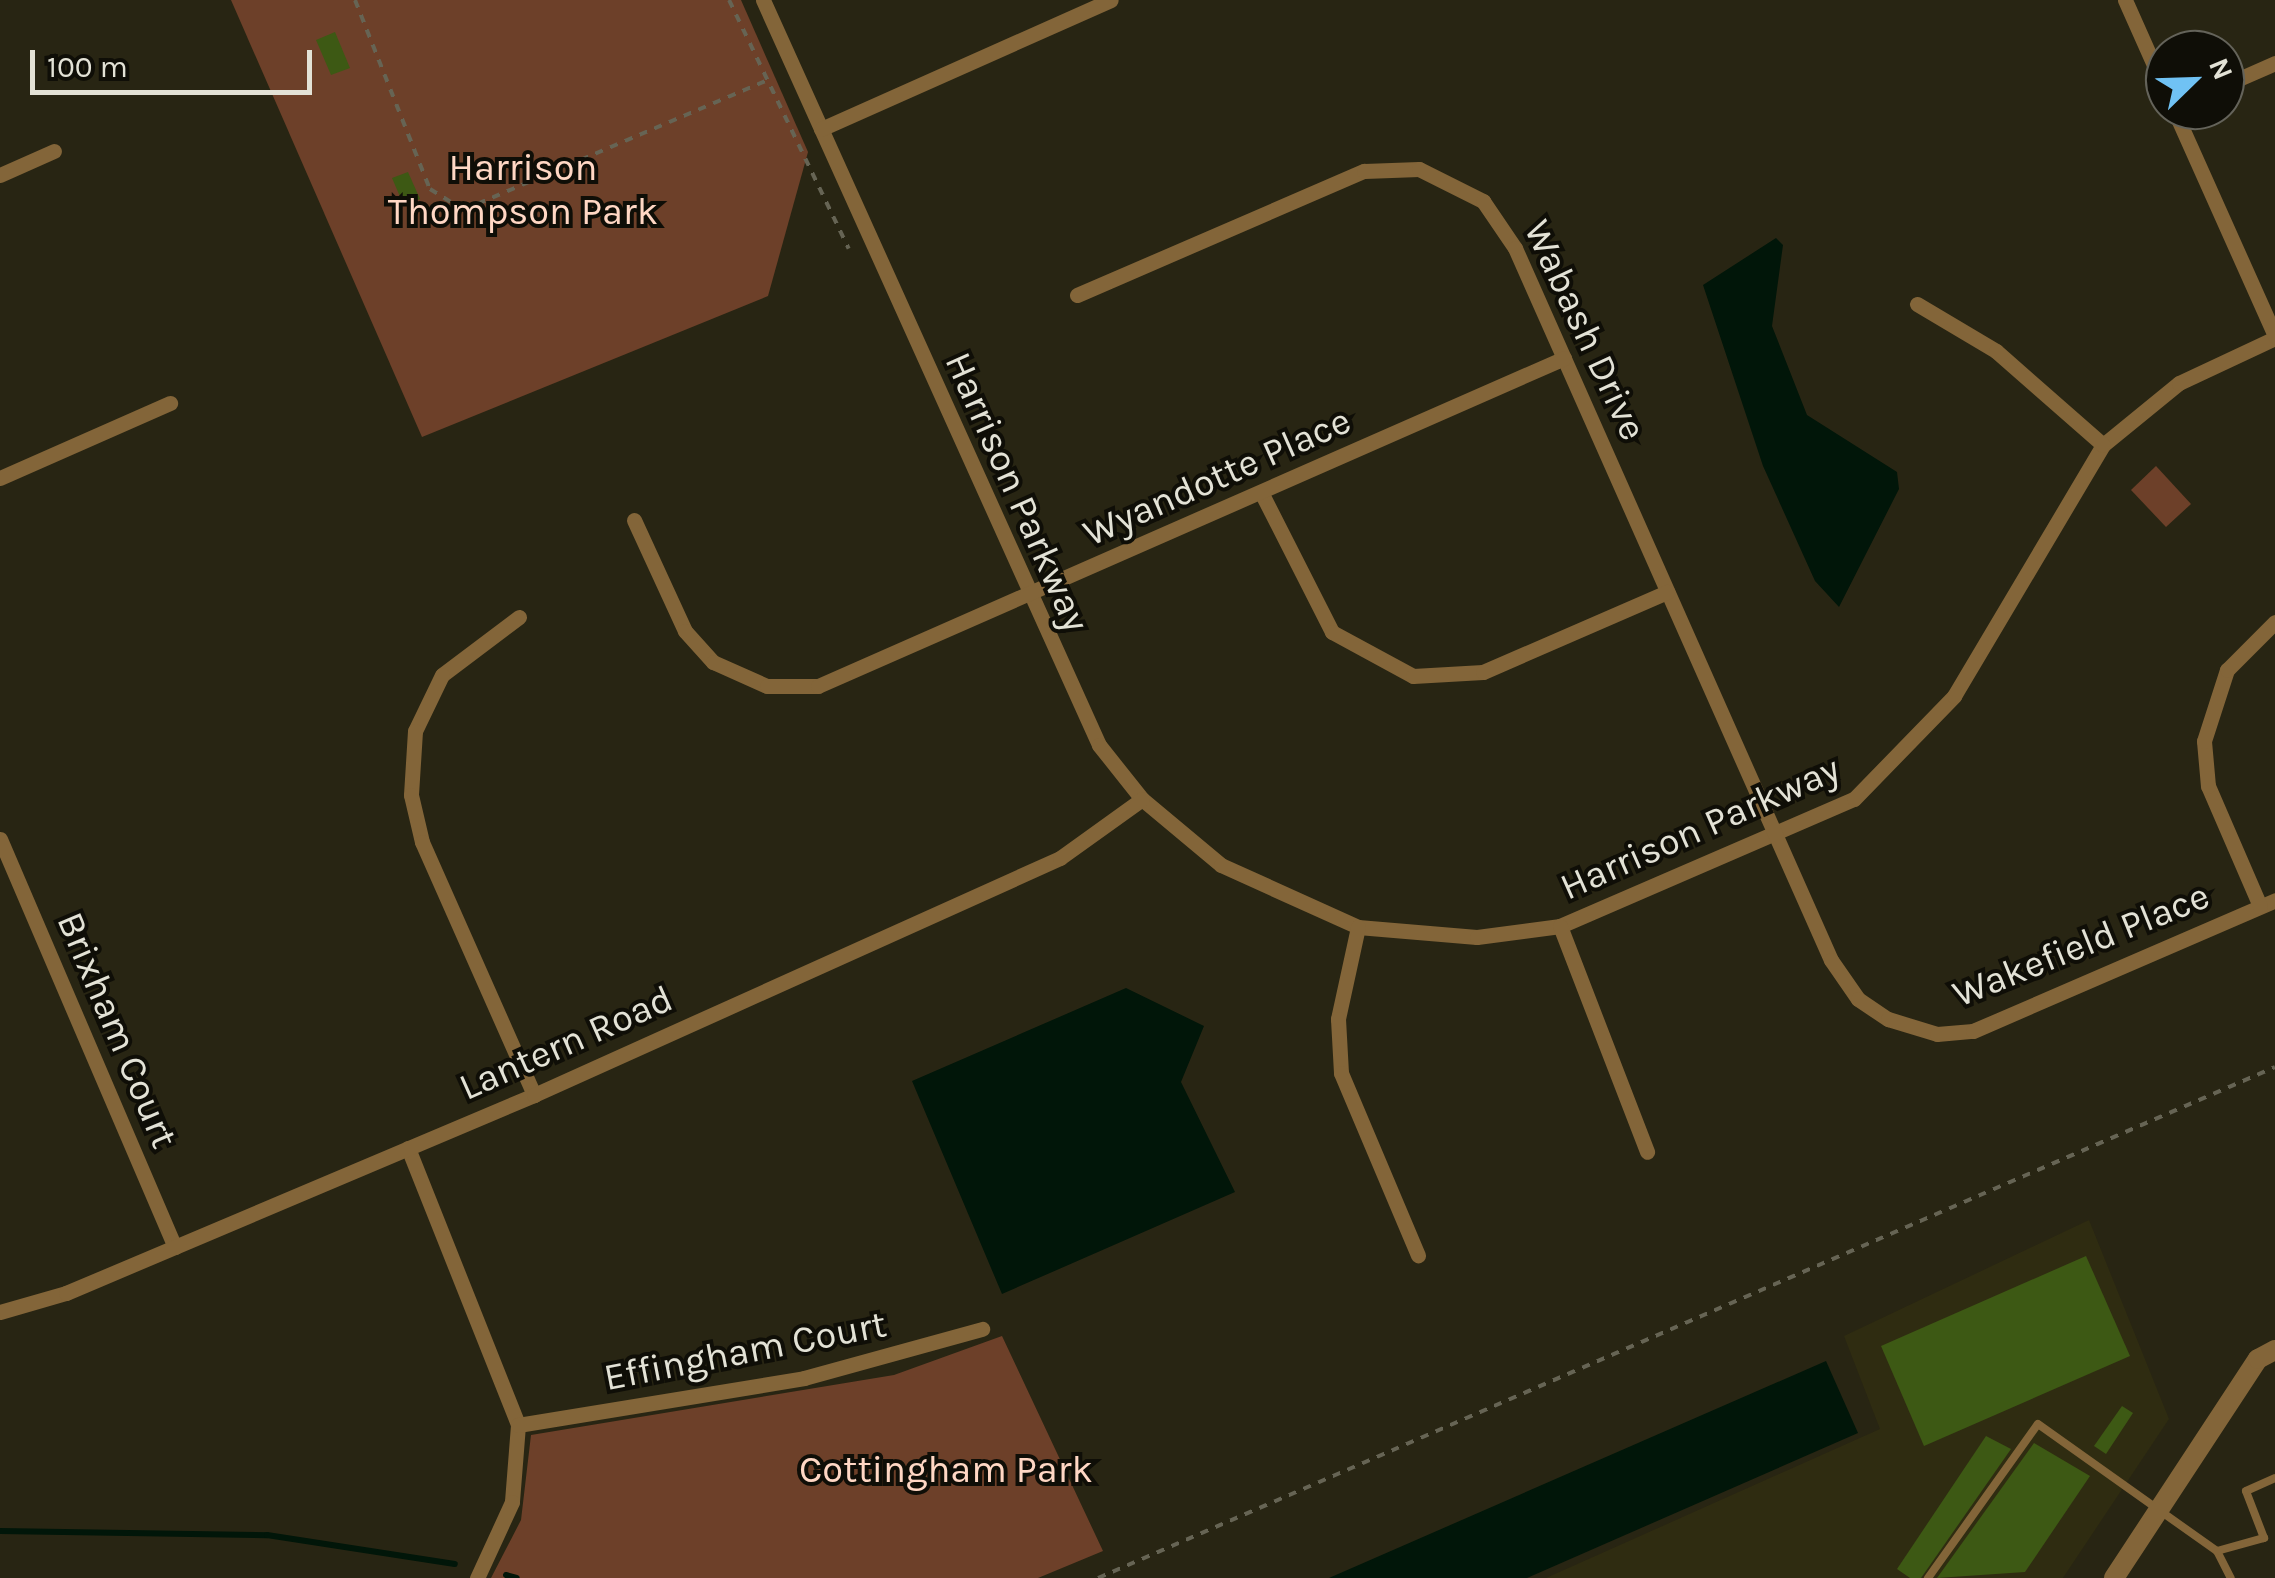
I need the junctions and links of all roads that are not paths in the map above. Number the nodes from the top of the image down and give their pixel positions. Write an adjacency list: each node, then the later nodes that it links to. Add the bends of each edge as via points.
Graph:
1 (763, 0): 7 (street, Harrison Parkway)
2 (1111, 0): 7 (street)
3 (2125, 0): 4 (street)
4 (2145, 45)
5 (2275, 63): 6 (street)
6 (2245, 76)
7 (820, 129): 21 (street, Harrison Parkway)
8 (2183, 130): 13 (street)
9 (54, 151): 10 (street)
10 (0, 175)
11 (1077, 295): 14 (street, Wabash Drive, via 1354,174 1419,169 1493,212)
12 (1917, 304): 16 (street, via 1996,351)
13 (2275, 337): 16 (street, Harrison Parkway, via 2179,384)
14 (1564, 358): 18 (street, Wyandotte Place); 20 (street, Wabash Drive)
15 (170, 403): 17 (street)
16 (2103, 445): 25 (street, Harrison Parkway, via 1925,734 1854,799)
17 (0, 478)
18 (1262, 494): 20 (street, via 1332,632 1413,676 1484,672); 21 (street, Wyandotte Place)
19 (634, 520): 21 (street, Wyandotte Place, via 697,646 767,686 831,683)
20 (1666, 592): 25 (street, Wabash Drive)
21 (1027, 596): 24 (street, Harrison Parkway, via 1084,719)
22 (519, 616): 30 (street, via 442,675 415,730 411,794 422,842)
23 (2275, 622): 27 (street, via 2227,670 2204,741 2208,786)
24 (1142, 799): 29 (street, Harrison Parkway, via 1256,886); 30 (street, Lantern Road, via 1060,858)
25 (1776, 838): 27 (street, Wakefield Place, via 1850,990 1888,1019 1937,1034 1991,1025); 28 (street, Harrison Parkway)
26 (0, 839): 33 (street, Brixham Court)
27 (2268, 903)
28 (1560, 926): 29 (street, Harrison Parkway, via 1477,937); 32 (street)
29 (1358, 927): 34 (street, via 1338,1020 1341,1073)
30 (534, 1094): 31 (street, Lantern Road)
31 (408, 1148): 33 (street, Lantern Road); 38 (street)
32 (1646, 1152)
33 (175, 1248): 35 (street, Lantern Road)
34 (1418, 1255)
35 (0, 1312)
36 (982, 1329): 38 (street, Effingham Court, via 804,1378)
37 (2275, 1350): 40 (street, via 2258,1358)
38 (518, 1424): 42 (street, via 512,1502)
39 (2275, 1478): 41 (lane, via 2246,1491 2264,1538)
40 (2160, 1508): 41 (lane); 43 (lane, via 2038,1424); 44 (street)
41 (2217, 1551): 45 (lane)
42 (477, 1578)
43 (1928, 1578)
44 (2114, 1578)
45 (2231, 1578)

